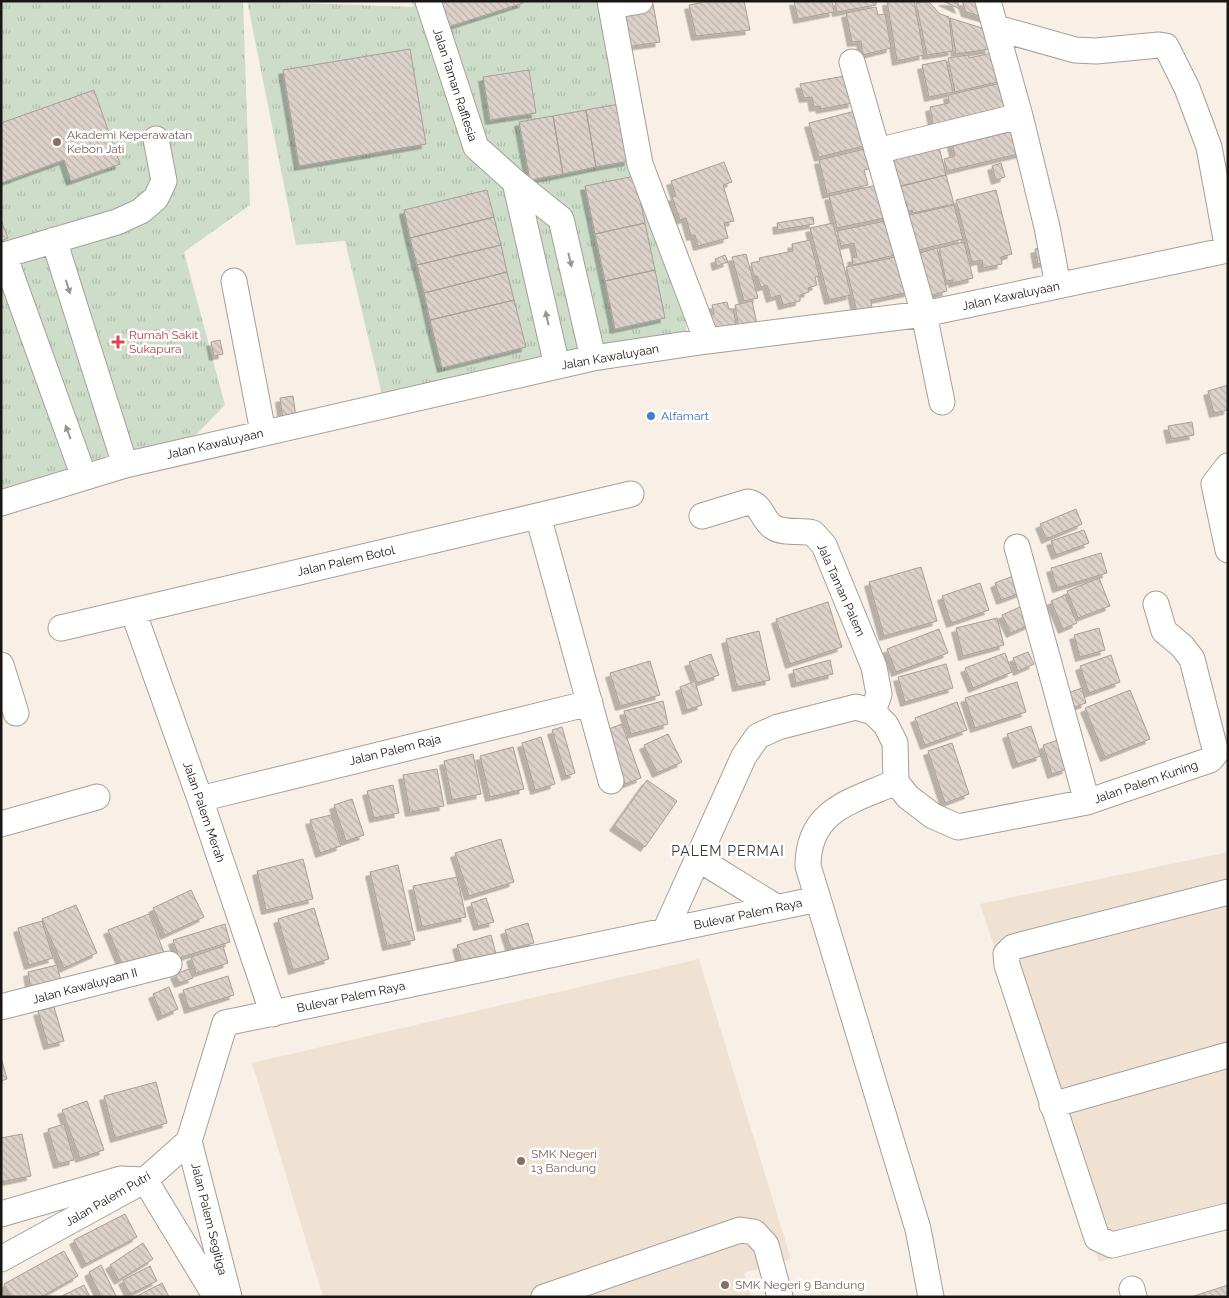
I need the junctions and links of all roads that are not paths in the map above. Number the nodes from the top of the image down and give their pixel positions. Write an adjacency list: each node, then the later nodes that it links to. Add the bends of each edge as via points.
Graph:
1 (428, 1): 10 (street, Jalan Taman Rafflesia, via 476,147)
2 (640, 1): 4 (street)
3 (988, 1): 5 (street)
4 (611, 4): 19 (street, via 640,164)
5 (997, 28): 7 (street); 13 (street, via 1075,50 1166,46 1187,88 1209,146)
6 (852, 62): 9 (street)
7 (1020, 116): 9 (street); 17 (street)
8 (156, 140): 12 (street, via 164,181 156,198 141,211 117,222)
9 (877, 151): 18 (street)
10 (515, 182): 11 (street, Jalan Taman Rafflesia, via 561,219); 15 (street)
11 (563, 228): 15 (street); 20 (street, Jalan Taman Rafflesia, one-way to 20)
12 (54, 240): 14 (street); 24 (street, one-way to 24)
13 (1228, 250): 17 (street, Jalan Kawaluyaan)
14 (3, 256): 26 (street, one-way to 14)
15 (536, 271): 21 (street, one-way to 15)
16 (234, 281): 23 (street)
17 (1058, 286): 18 (street, Jalan Kawaluyaan)
18 (924, 314): 19 (street, Jalan Kawaluyaan); 22 (street)
19 (707, 341): 20 (street, Jalan Kawaluyaan)
20 (593, 358): 21 (street, Jalan Kawaluyaan)
21 (557, 366): 23 (street, Jalan Kawaluyaan)
22 (942, 402)
23 (264, 432): 24 (street, Jalan Kawaluyaan)
24 (125, 465): 26 (street, Jalan Kawaluyaan)
25 (1228, 466): 32 (street, via 1214,484)
26 (84, 477): 28 (street, Jalan Kawaluyaan)
27 (631, 494): 29 (street, Jalan Palem Botol)
28 (1, 503)
29 (538, 516): 34 (street, Jalan Palem Botol); 37 (street)
30 (702, 516): 38 (street, Jala Taman Palem, via 748,502 757,505 772,527 813,533 824,544 874,667 879,694)
31 (1018, 547): 44 (street, Jalan Palem Kuning)
32 (1228, 550)
33 (1156, 604): 44 (street, Jalan Palem Kuning, via 1164,631 1192,659 1216,753 1210,760)
34 (133, 610): 35 (street, Jalan Palem Botol); 43 (street, Jalan Palem Merah)
35 (61, 628)
36 (1, 665): 39 (street)
37 (590, 703): 40 (street); 43 (street, Jalan Palem Raja)
38 (873, 712): 41 (street, via 886,725 895,743); 46 (street, via 856,707 758,736 744,756)
39 (16, 713)
40 (611, 781)
41 (896, 782): 44 (street, Jalan Palem Kuning, via 908,797 933,816 958,827); 48 (street, via 836,809 817,828 811,840 808,866)
42 (97, 797): 45 (street)
43 (200, 800): 53 (street, Jalan Palem Merah)
44 (1087, 802)
45 (1, 824)
46 (697, 858): 49 (street); 50 (street)
47 (1228, 892): 55 (street, via 1013,946 1006,954)
48 (818, 899): 49 (street, Bulevar Palem Raya); 65 (street, Bulevar Palem Raya, via 918,1228)
49 (776, 908): 50 (street, Bulevar Palem Raya)
50 (665, 931): 53 (street, Bulevar Palem Raya)
51 (169, 964): 52 (street, Jalan Kawaluyaan II)
52 (1, 1007)
53 (273, 1014): 56 (street, via 226,1023)
54 (1228, 1055): 55 (street)
55 (1052, 1106): 59 (street, via 1097,1238 1103,1242 1112,1245)
56 (190, 1141): 57 (street, Jalan Palem Putri); 62 (street, Jalan Palem Segitiga)
57 (145, 1180): 58 (street, via 121,1179); 60 (street, Jalan Palem Putri); 61 (street, Jalan Palem Segitiga)
58 (1, 1214)
59 (1228, 1216)
60 (1, 1259)
61 (216, 1297)
62 (229, 1297)
63 (544, 1297): 64 (street, via 740,1230 754,1232 766,1245)
64 (780, 1297)
65 (931, 1297)

